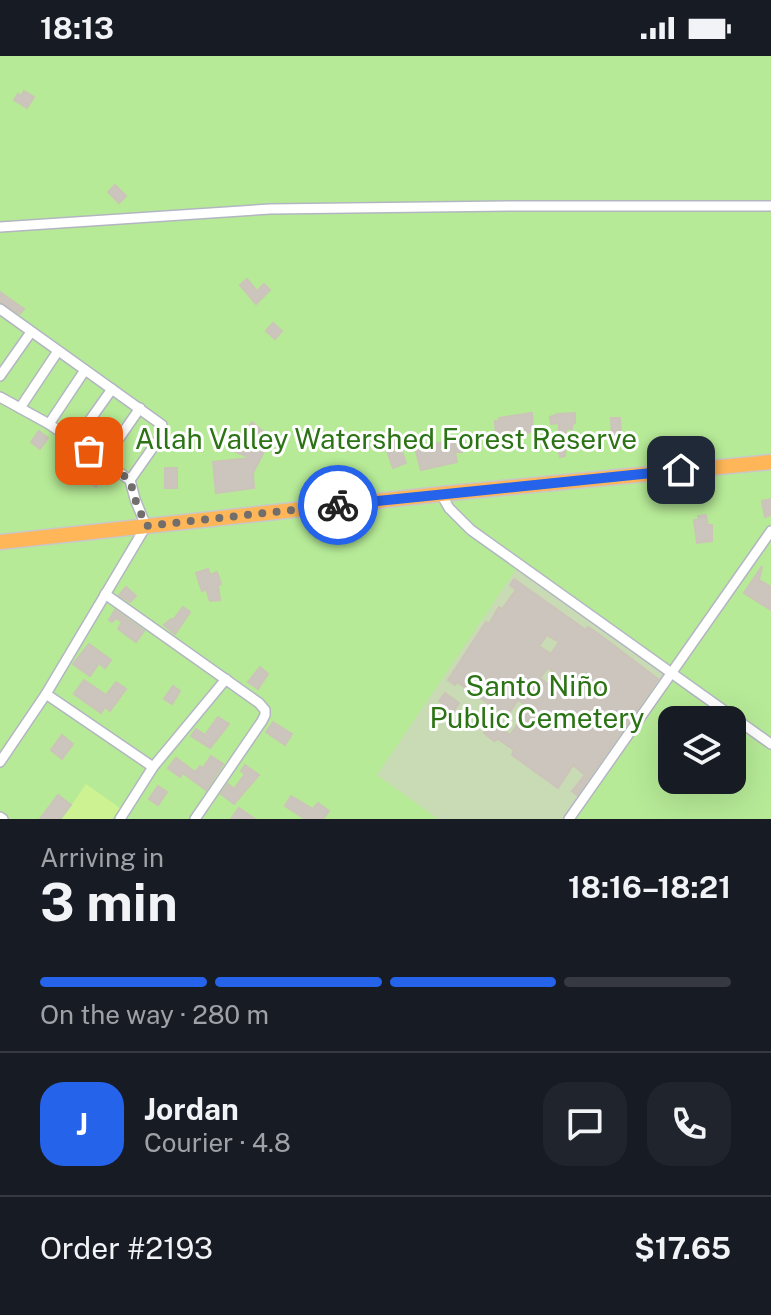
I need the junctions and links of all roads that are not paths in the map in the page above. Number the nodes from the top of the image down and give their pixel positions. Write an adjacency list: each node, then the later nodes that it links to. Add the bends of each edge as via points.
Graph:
1 (771, 206): 2 (street, via 270,209)
2 (0, 227)
3 (2, 314): 4 (street)
4 (31, 332): 5 (street); 7 (street)
5 (58, 351): 6 (street); 10 (street)
6 (85, 370): 8 (street); 12 (street)
7 (0, 376)
8 (112, 389): 11 (street); 13 (street)
9 (0, 397): 10 (street)
10 (20, 408): 12 (street)
11 (140, 408): 14 (street); 16 (street, via 162,425 163,432)
12 (49, 424): 13 (street)
13 (75, 441): 14 (street)
14 (104, 460): 16 (street)
15 (771, 462): 17 (highway)
16 (130, 480): 18 (street)
17 (441, 494): 18 (highway); 22 (street, via 471,530)
18 (146, 526): 20 (highway); 21 (street)
19 (771, 531): 22 (street)
20 (0, 542)
21 (105, 594): 23 (street); 24 (street)
22 (671, 672): 25 (street); 30 (street)
23 (226, 679): 27 (street); 29 (street, via 259,703 265,715)
24 (46, 694): 26 (street); 27 (street)
25 (771, 744)
26 (0, 762)
27 (153, 767): 28 (street)
28 (120, 819)
29 (195, 819)
30 (569, 819)

